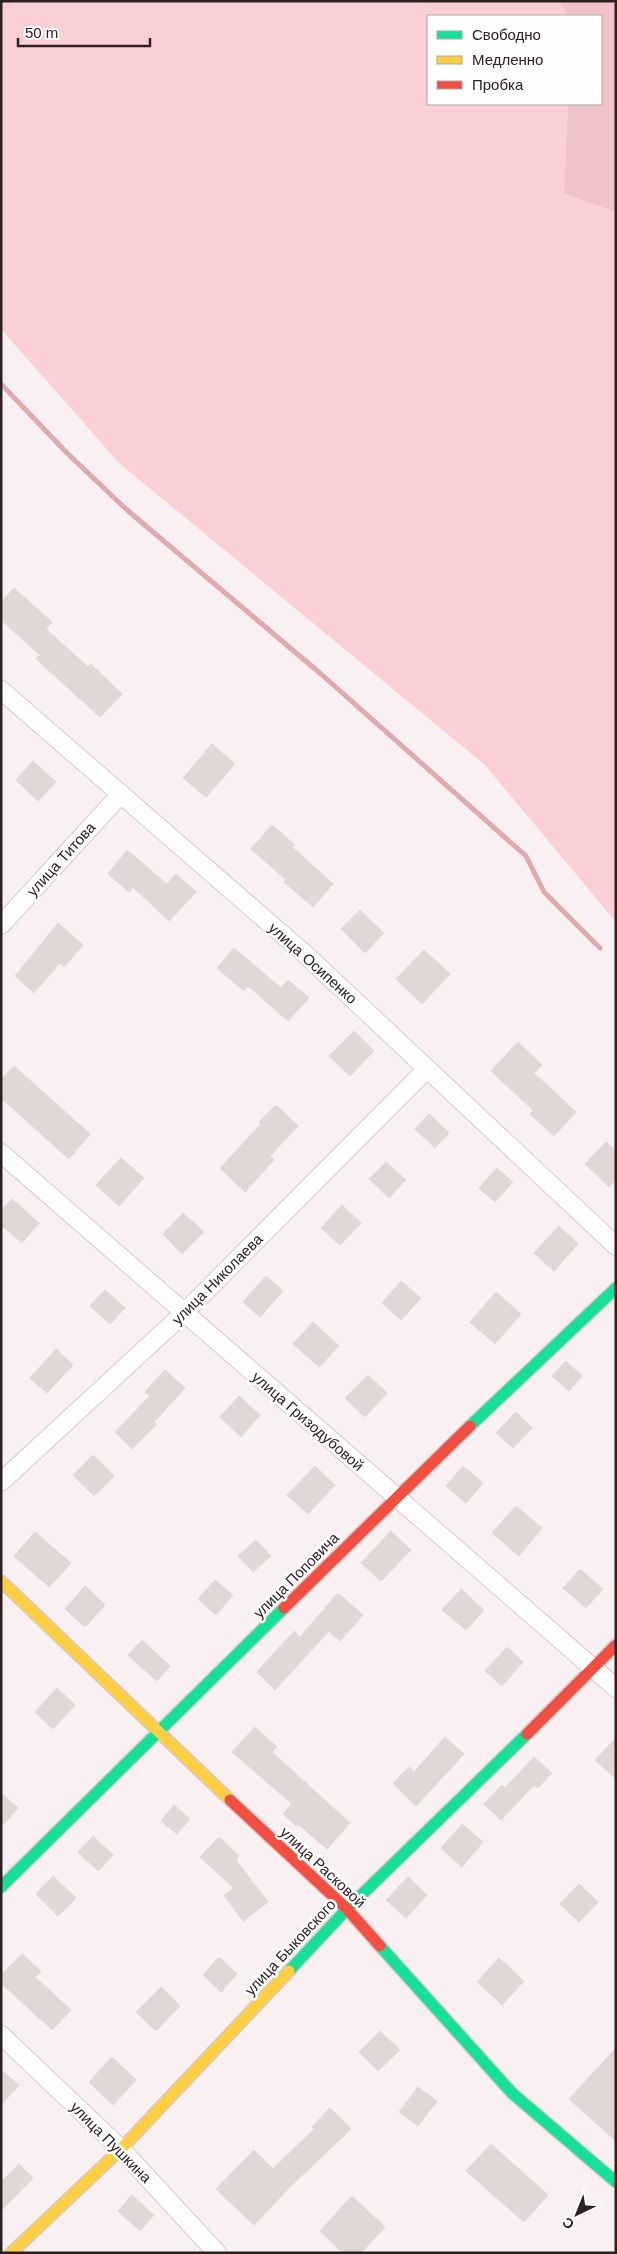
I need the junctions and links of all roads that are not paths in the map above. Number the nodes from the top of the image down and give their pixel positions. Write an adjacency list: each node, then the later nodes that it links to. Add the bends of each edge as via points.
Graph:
1 (1, 690): 2 (street, улица Осипенко)
2 (120, 794): 3 (street, улица Титова); 4 (street, улица Осипенко, via 306,955)
3 (1, 925)
4 (427, 1069): 6 (street, улица Осипенко); 8 (street, улица Николаева)
5 (1, 1153): 8 (street, улица Гризодубовой)
6 (616, 1246)
7 (616, 1288): 10 (street, улица Поповича)
8 (184, 1313): 9 (street, улица Николаева); 10 (street, улица Гризодубовой)
9 (1, 1482)
10 (396, 1496): 13 (street, улица Гризодубовой); 15 (street, улица Поповича)
11 (1, 1581): 15 (street, улица Расковой)
12 (616, 1645): 13 (street, улица Быковского)
13 (595, 1668): 14 (street, улица Гризодубовой); 17 (street, улица Быковского)
14 (616, 1688)
15 (157, 1732): 16 (street, улица Поповича); 17 (street, улица Расковой)
16 (1, 1887)
17 (347, 1909): 19 (street, улица Быковского); 20 (street, улица Расковой, via 512,2093)
18 (1, 2035): 19 (street, улица Пушкина)
19 (121, 2149): 21 (street, улица Быковского); 22 (street, улица Пушкина)
20 (616, 2182)
21 (11, 2253)
22 (217, 2253)

